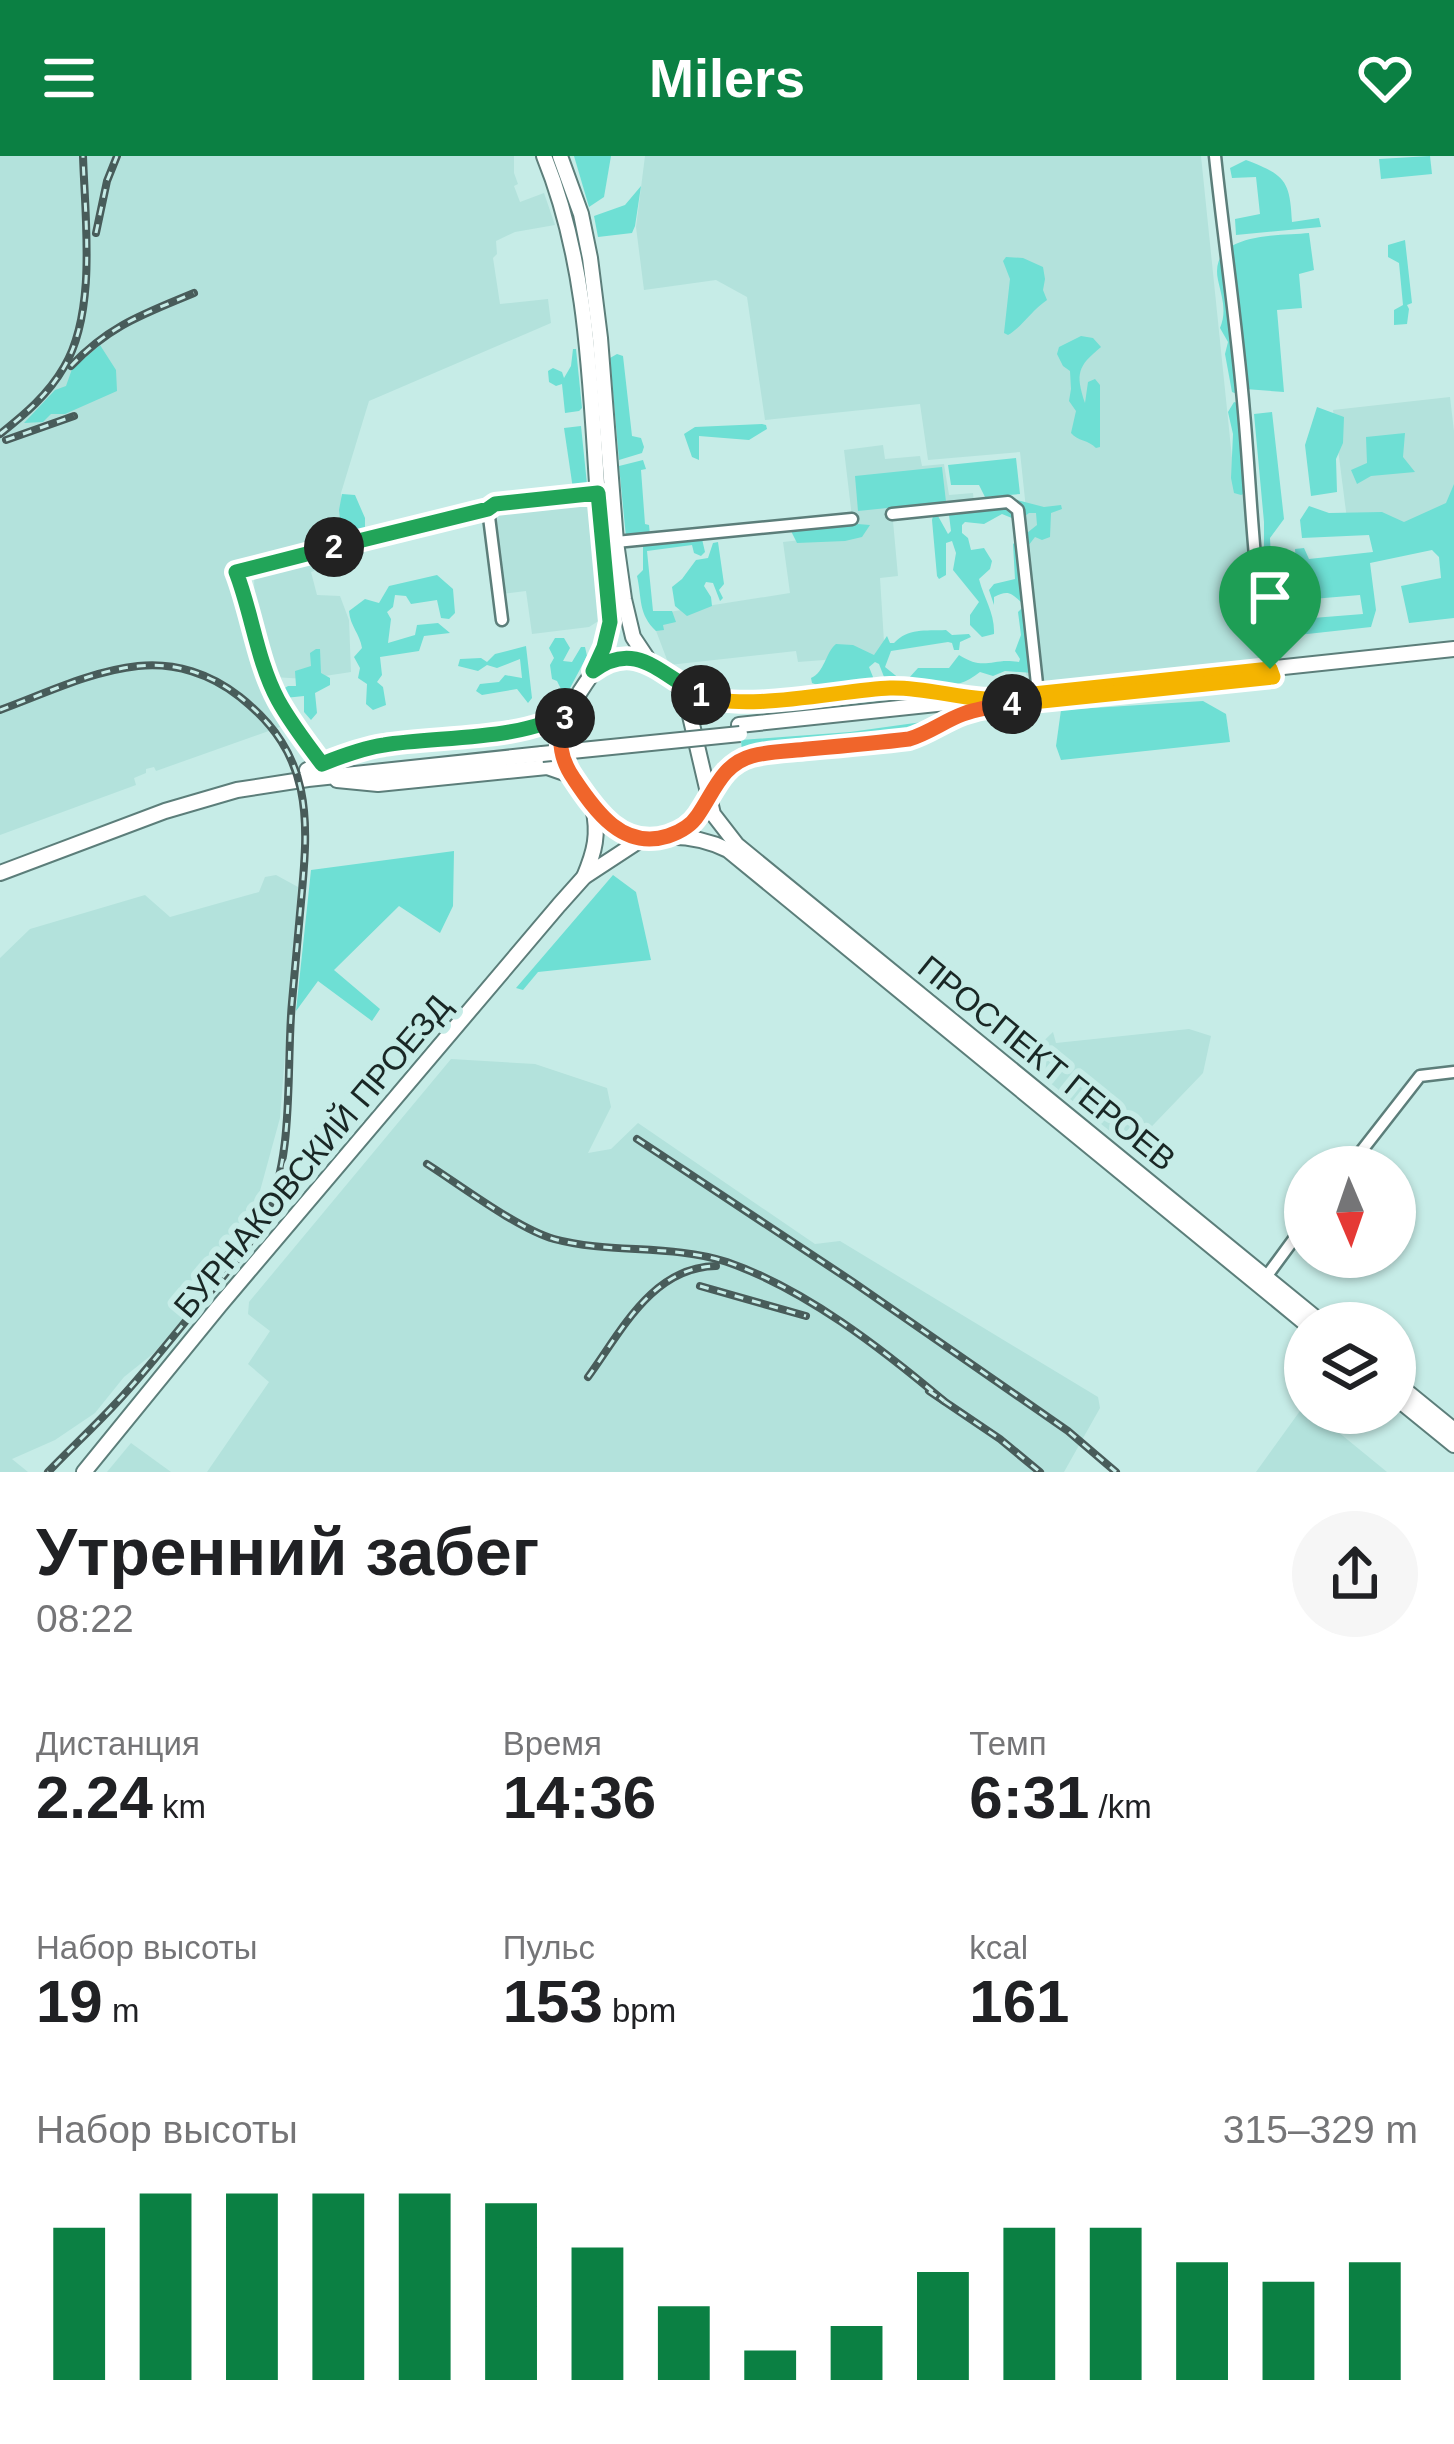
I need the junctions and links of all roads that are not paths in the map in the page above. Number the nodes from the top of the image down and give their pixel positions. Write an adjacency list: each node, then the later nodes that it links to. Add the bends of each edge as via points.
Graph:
1 (544, 156): 4 (main road, via 580,289)
2 (560, 156): 8 (main road, via 592,268)
3 (1214, 156): 13 (street)
4 (598, 493): 5 (street); 12 (main road, via 610,622)
5 (488, 509): 9 (street); 18 (street, via 236,572 277,698)
6 (892, 514): 15 (street, via 1007,502 1018,510)
7 (852, 519): 8 (street)
8 (616, 542): 11 (main road, via 628,622)
9 (502, 620)
10 (1454, 653): 13 (main road)
11 (650, 664): 12 (main road, via 621,657); 14 (main road)
12 (593, 671): 17 (main road)
13 (1272, 673): 15 (main road); 16 (main road)
14 (674, 680): 16 (main road, via 730,703 886,688); 20 (main road, via 687,703)
15 (1038, 693): 16 (main road)
16 (986, 703): 18 (main road, bridge); 20 (main road, via 909,739 752,756 727,770)
17 (568, 712): 18 (main road, via 531,727 381,745); 19 (main road, via 560,748)
18 (312, 771): 19 (main road, via 378,784 547,767); 24 (main road, via 178,796); 25 (main road, via 181,805)
19 (571, 776): 21 (main road)
20 (707, 796): 22 (main road, via 694,821); 30 (main road, ПРОСПЕКТ ГЕРОЕВ, via 737,845)
21 (593, 807): 23 (main road, via 619,832); 26 (main road, via 596,848)
22 (665, 837): 23 (main road); 32 (main road, ПРОСПЕКТ ГЕРОЕВ, via 728,850)
23 (642, 839): 26 (main road)
24 (0, 863)
25 (0, 873)
26 (584, 877): 37 (main road, БУРНАКОВСКИЙ ПРОЕЗД)
27 (1454, 1072): 28 (street, via 1420,1076)
28 (1365, 1146)
29 (1284, 1253): 30 (street)
30 (1266, 1277): 31 (main road, ПРОСПЕКТ ГЕРОЕВ)
31 (1296, 1302)
32 (1284, 1306)
33 (1416, 1399): 35 (main road)
34 (1416, 1414): 36 (main road)
35 (1454, 1430)
36 (1454, 1445)
37 (84, 1472)

